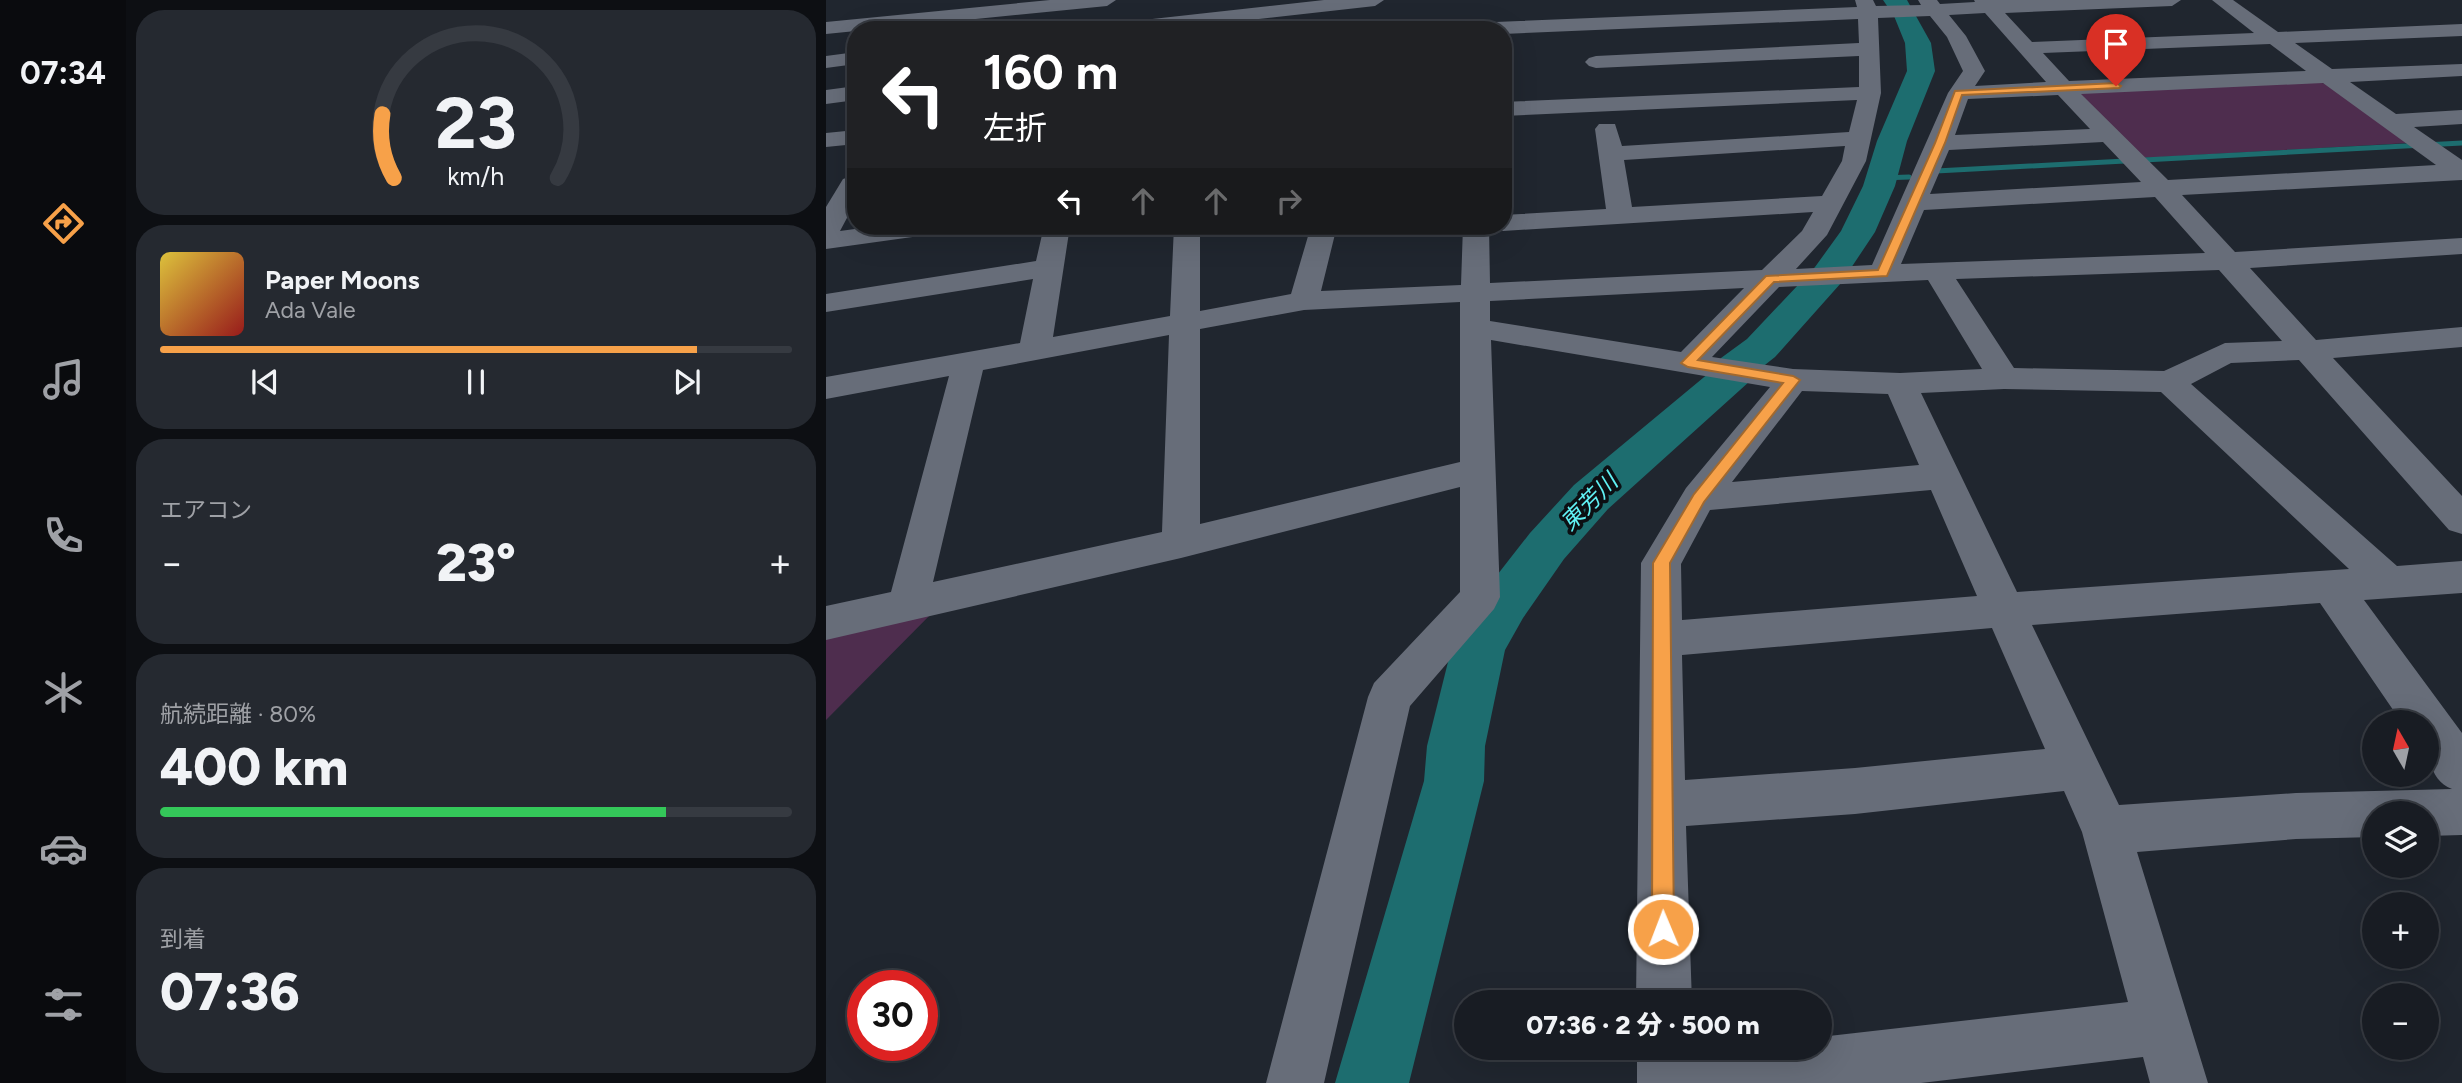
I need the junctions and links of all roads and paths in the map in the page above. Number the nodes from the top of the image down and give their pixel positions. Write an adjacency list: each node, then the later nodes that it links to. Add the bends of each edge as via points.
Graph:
1 (1105, 0): 9 (street); 10 (street)
2 (1586, 0): 13 (street)
3 (2172, 0): 5 (street)
4 (2221, 0): 15 (street)
5 (1986, 4): 6 (street); 16 (street)
6 (1926, 6): 8 (street); 25 (street, via 1956,36 1974,71)
7 (1374, 7): 11 (street)
8 (1868, 8): 13 (street); 17 (street)
9 (829, 20)
10 (1100, 21)
11 (1211, 21)
12 (1512, 23): 13 (street)
13 (1589, 24): 20 (street)
14 (2462, 30): 15 (street)
15 (2271, 37): 16 (street); 22 (street)
16 (2027, 48): 23 (street)
17 (1867, 49): 20 (street); 24 (street)
18 (847, 59): 19 (street)
19 (826, 62)
20 (1596, 62): 28 (street)
21 (2462, 70): 22 (street)
22 (2328, 76): 23 (street); 31 (street)
23 (2063, 89): 25 (street); 32 (street)
24 (1870, 93): 28 (street); 34 (street)
25 (1959, 93): 36 (street)
26 (847, 94): 27 (street)
27 (826, 97)
28 (1604, 105): 29 (street); 37 (street)
29 (1512, 109)
30 (2462, 117): 31 (street)
31 (2392, 121): 38 (street)
32 (2109, 135): 36 (street); 41 (street)
33 (847, 138): 35 (street)
34 (1861, 138): 37 (street); 43 (street, via 1854,161)
35 (826, 141)
36 (1940, 143): 44 (street)
37 (1611, 154): 45 (street)
38 (2462, 172): 41 (street)
39 (847, 185): 40 (street)
40 (826, 188)
41 (2161, 188): 44 (street); 55 (street)
42 (847, 196): 47 (street)
43 (1830, 203): 45 (street); 59 (street, via 1813,235)
44 (1914, 203): 57 (street)
45 (1620, 217): 46 (street)
46 (1512, 223)
47 (826, 231)
48 (869, 235): 53 (street)
49 (1055, 235): 56 (street)
50 (1187, 235): 63 (street)
51 (1322, 235): 61 (street)
52 (1476, 235): 60 (street)
53 (826, 241)
54 (2462, 246): 55 (street)
55 (2225, 261): 58 (street); 67 (street)
56 (1049, 268): 62 (street); 66 (street)
57 (1883, 273): 58 (street); 59 (street)
58 (1938, 273): 70 (street)
59 (1771, 279): 60 (street); 69 (street)
60 (1475, 291): 61 (street); 64 (street)
61 (1304, 301): 63 (street)
62 (826, 303)
63 (1186, 323): 66 (street); 79 (street)
64 (1475, 328): 69 (street); 75 (street)
65 (2462, 338): 67 (street)
66 (1035, 348): 68 (street)
67 (2309, 350): 72 (street, via 2225,353); 78 (street)
68 (969, 362): 74 (street); 83 (street)
69 (1688, 363): 71 (street)
70 (2004, 378): 72 (street); 73 (street)
71 (1793, 380): 73 (street); 77 (street)
72 (2169, 382): 81 (street)
73 (1900, 384): 76 (street)
74 (826, 388)
75 (1478, 470): 79 (street); 97 (street, via 1480,597 1390,697)
76 (1941, 477): 77 (street); 84 (street)
77 (1699, 498): 86 (street, via 1661,563)
78 (2462, 520)
79 (1181, 542): 83 (street)
80 (2462, 578): 81 (street)
81 (2390, 583): 82 (street)
82 (2332, 588): 84 (street); 88 (street)
83 (908, 603): 85 (street)
84 (2005, 610): 86 (street); 87 (street)
85 (826, 623)
86 (1661, 639): 89 (street)
87 (2076, 768): 89 (street, via 1855,792); 93 (street)
88 (2462, 771)
89 (1661, 805): 94 (street)
90 (2462, 812): 91 (street)
91 (2439, 813)
92 (2362, 814): 93 (street)
93 (2106, 830): 95 (street)
94 (1664, 990)
95 (2163, 1026): 99 (street); 100 (street)
96 (1665, 1060): 98 (street)
97 (1295, 1083)
98 (1666, 1083)
99 (1678, 1083)
100 (2179, 1083)

